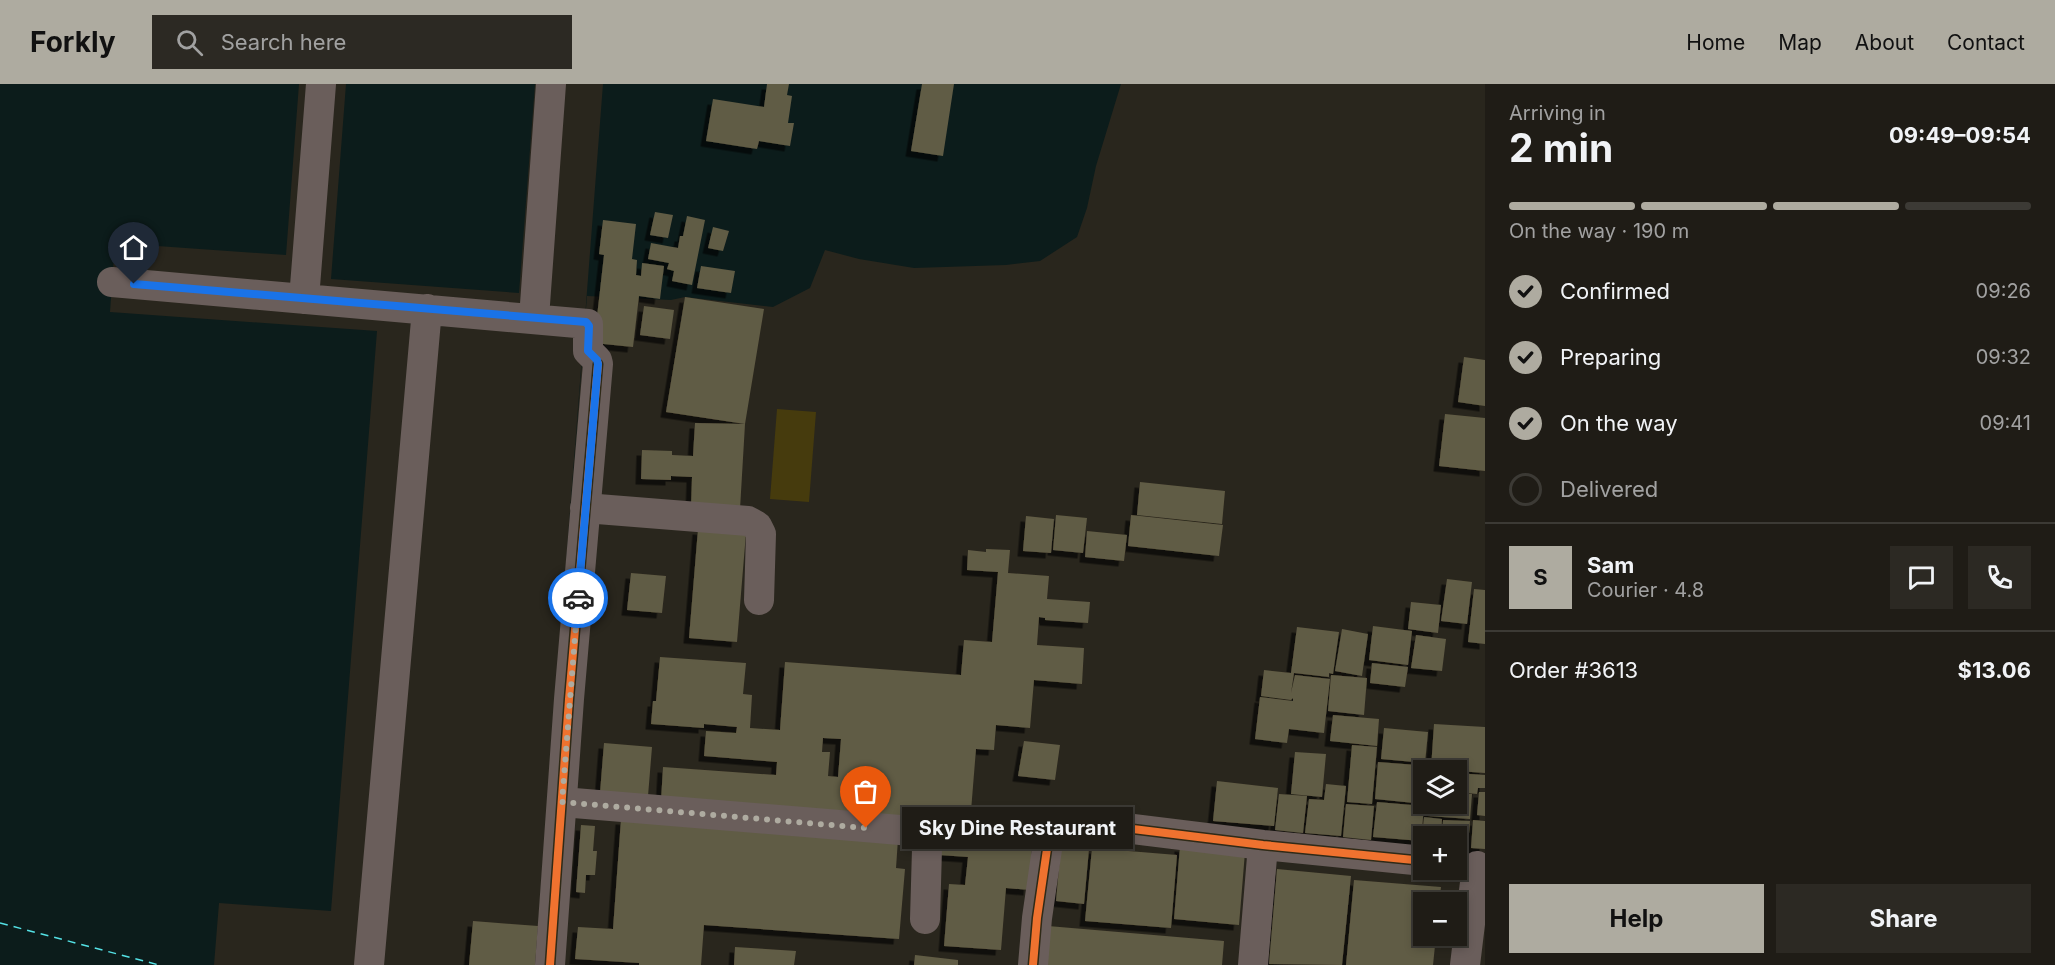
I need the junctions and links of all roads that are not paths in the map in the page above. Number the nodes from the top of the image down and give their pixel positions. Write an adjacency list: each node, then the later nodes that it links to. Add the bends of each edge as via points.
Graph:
1 (321, 84): 4 (street)
2 (551, 84): 6 (street)
3 (112, 282): 4 (street)
4 (304, 299): 5 (street)
5 (427, 309): 6 (street); 14 (street)
6 (534, 318): 7 (street, via 586,322 589,326 588,351 598,364)
7 (585, 508): 8 (street, via 748,521 761,534); 9 (street)
8 (759, 600)
9 (562, 802): 13 (street, via 912,831 927,849); 15 (street)
10 (1263, 845): 11 (street); 16 (street, via 1076,822 1066,824 1053,832 1048,842); 17 (street)
11 (1413, 860)
12 (1473, 866): 18 (street)
13 (925, 919)
14 (369, 965)
15 (550, 965)
16 (1033, 965)
17 (1253, 965)
18 (1465, 965)

